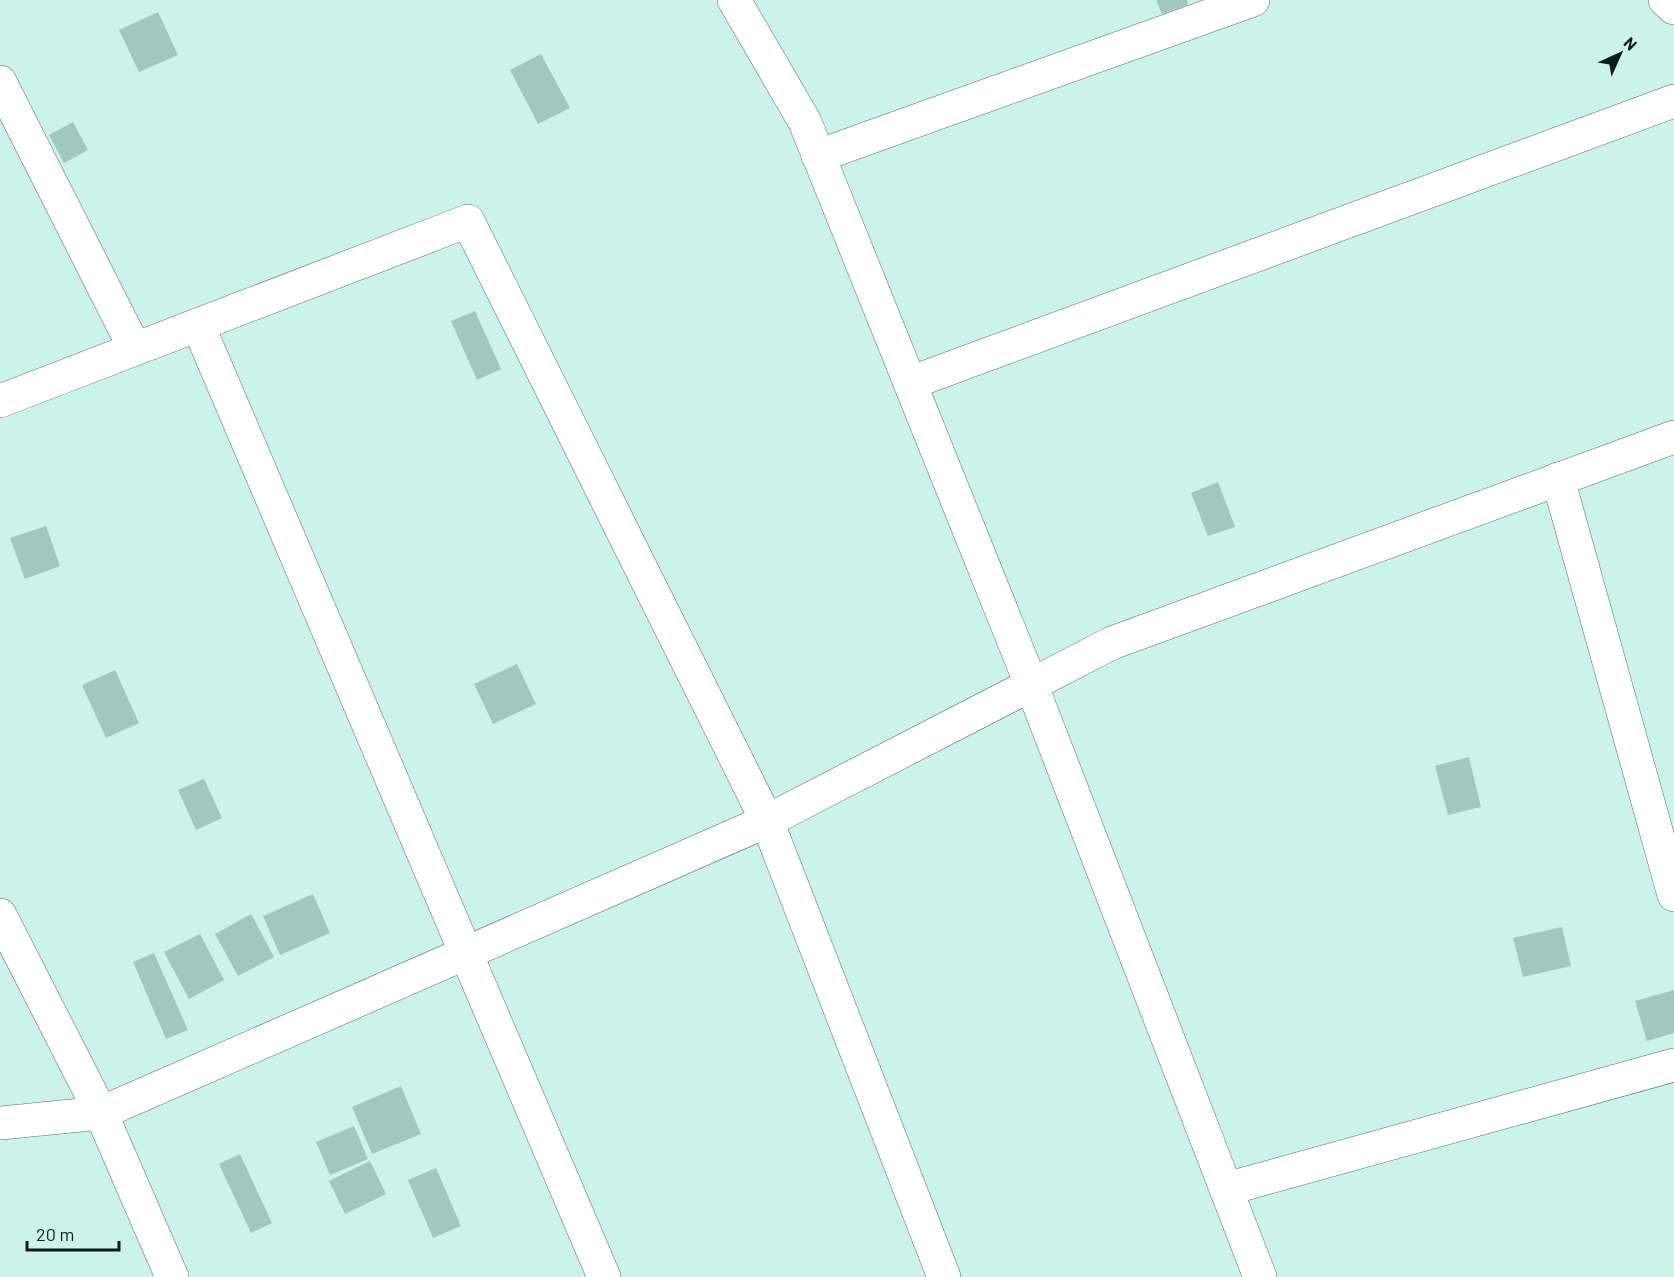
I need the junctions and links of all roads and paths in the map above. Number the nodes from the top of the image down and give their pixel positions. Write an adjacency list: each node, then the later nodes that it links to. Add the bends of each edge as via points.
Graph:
1 (734, 0): 7 (street, via 805,122)
2 (1253, 0): 7 (street)
3 (1665, 0): 4 (street)
4 (1674, 8)
5 (0, 82): 9 (street)
6 (1674, 101): 10 (street)
7 (818, 156): 10 (street)
8 (198, 325): 9 (street); 15 (street, via 468,221); 18 (street)
9 (135, 349): 11 (street)
10 (909, 384): 14 (street)
11 (0, 401)
12 (1674, 437): 13 (street)
13 (1558, 479): 14 (street, via 1112,643); 16 (street)
14 (1031, 684): 15 (street); 22 (street)
15 (767, 821): 18 (street); 25 (street)
16 (1674, 896)
17 (0, 915): 20 (street)
18 (466, 953): 20 (street); 24 (street)
19 (1674, 1065): 22 (street)
20 (101, 1113): 21 (street); 23 (street)
21 (0, 1122)
22 (1226, 1189): 26 (street)
23 (172, 1277)
24 (604, 1277)
25 (944, 1277)
26 (1260, 1277)

